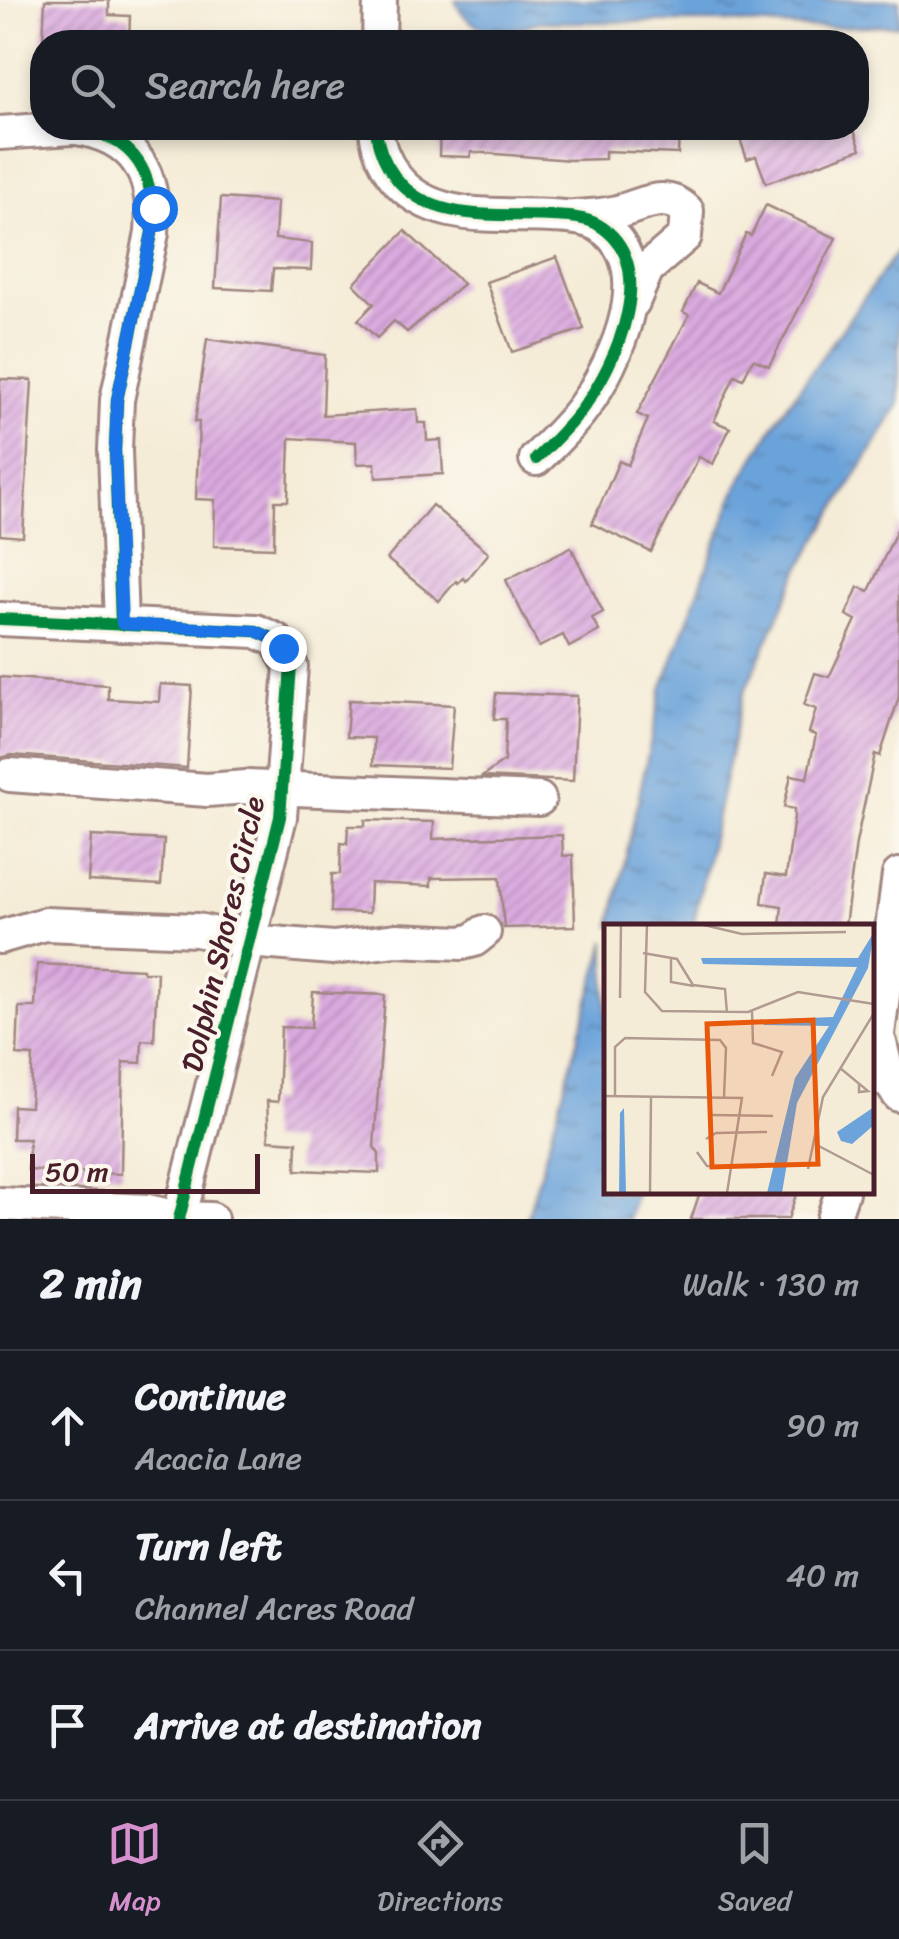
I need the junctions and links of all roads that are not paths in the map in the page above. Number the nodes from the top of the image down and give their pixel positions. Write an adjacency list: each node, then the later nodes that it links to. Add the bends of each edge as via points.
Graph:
1 (380, 0): 2 (street)
2 (379, 30)
3 (30, 131): 4 (street)
4 (0, 133)
5 (115, 140): 11 (street, via 146,170 154,208 117,400)
6 (378, 140): 7 (street, via 391,171 431,206)
7 (575, 217): 8 (street, via 596,224 627,258); 8 (street, via 655,199 678,202 687,211 685,236 647,270)
8 (624, 323): 9 (street, via 596,388)
9 (536, 459)
10 (0, 619): 11 (street)
11 (122, 624): 13 (street, Dolphin Shores Circle, via 256,631 276,640 292,677)
12 (10, 775): 13 (street, via 207,790)
13 (284, 788): 14 (street); 18 (street, Dolphin Shores Circle)
14 (539, 799)
15 (899, 875): 19 (street)
16 (484, 932): 18 (street, via 447,944 396,940 333,948)
17 (0, 938): 18 (street, via 45,924 197,930)
18 (249, 941): 24 (street, Dolphin Shores Circle)
19 (878, 1029): 20 (street); 21 (street, via 882,1061)
20 (874, 1062)
21 (899, 1095)
22 (841, 1194): 26 (street)
23 (0, 1204): 24 (street)
24 (179, 1218): 25 (street)
25 (211, 1219)
26 (833, 1219)

